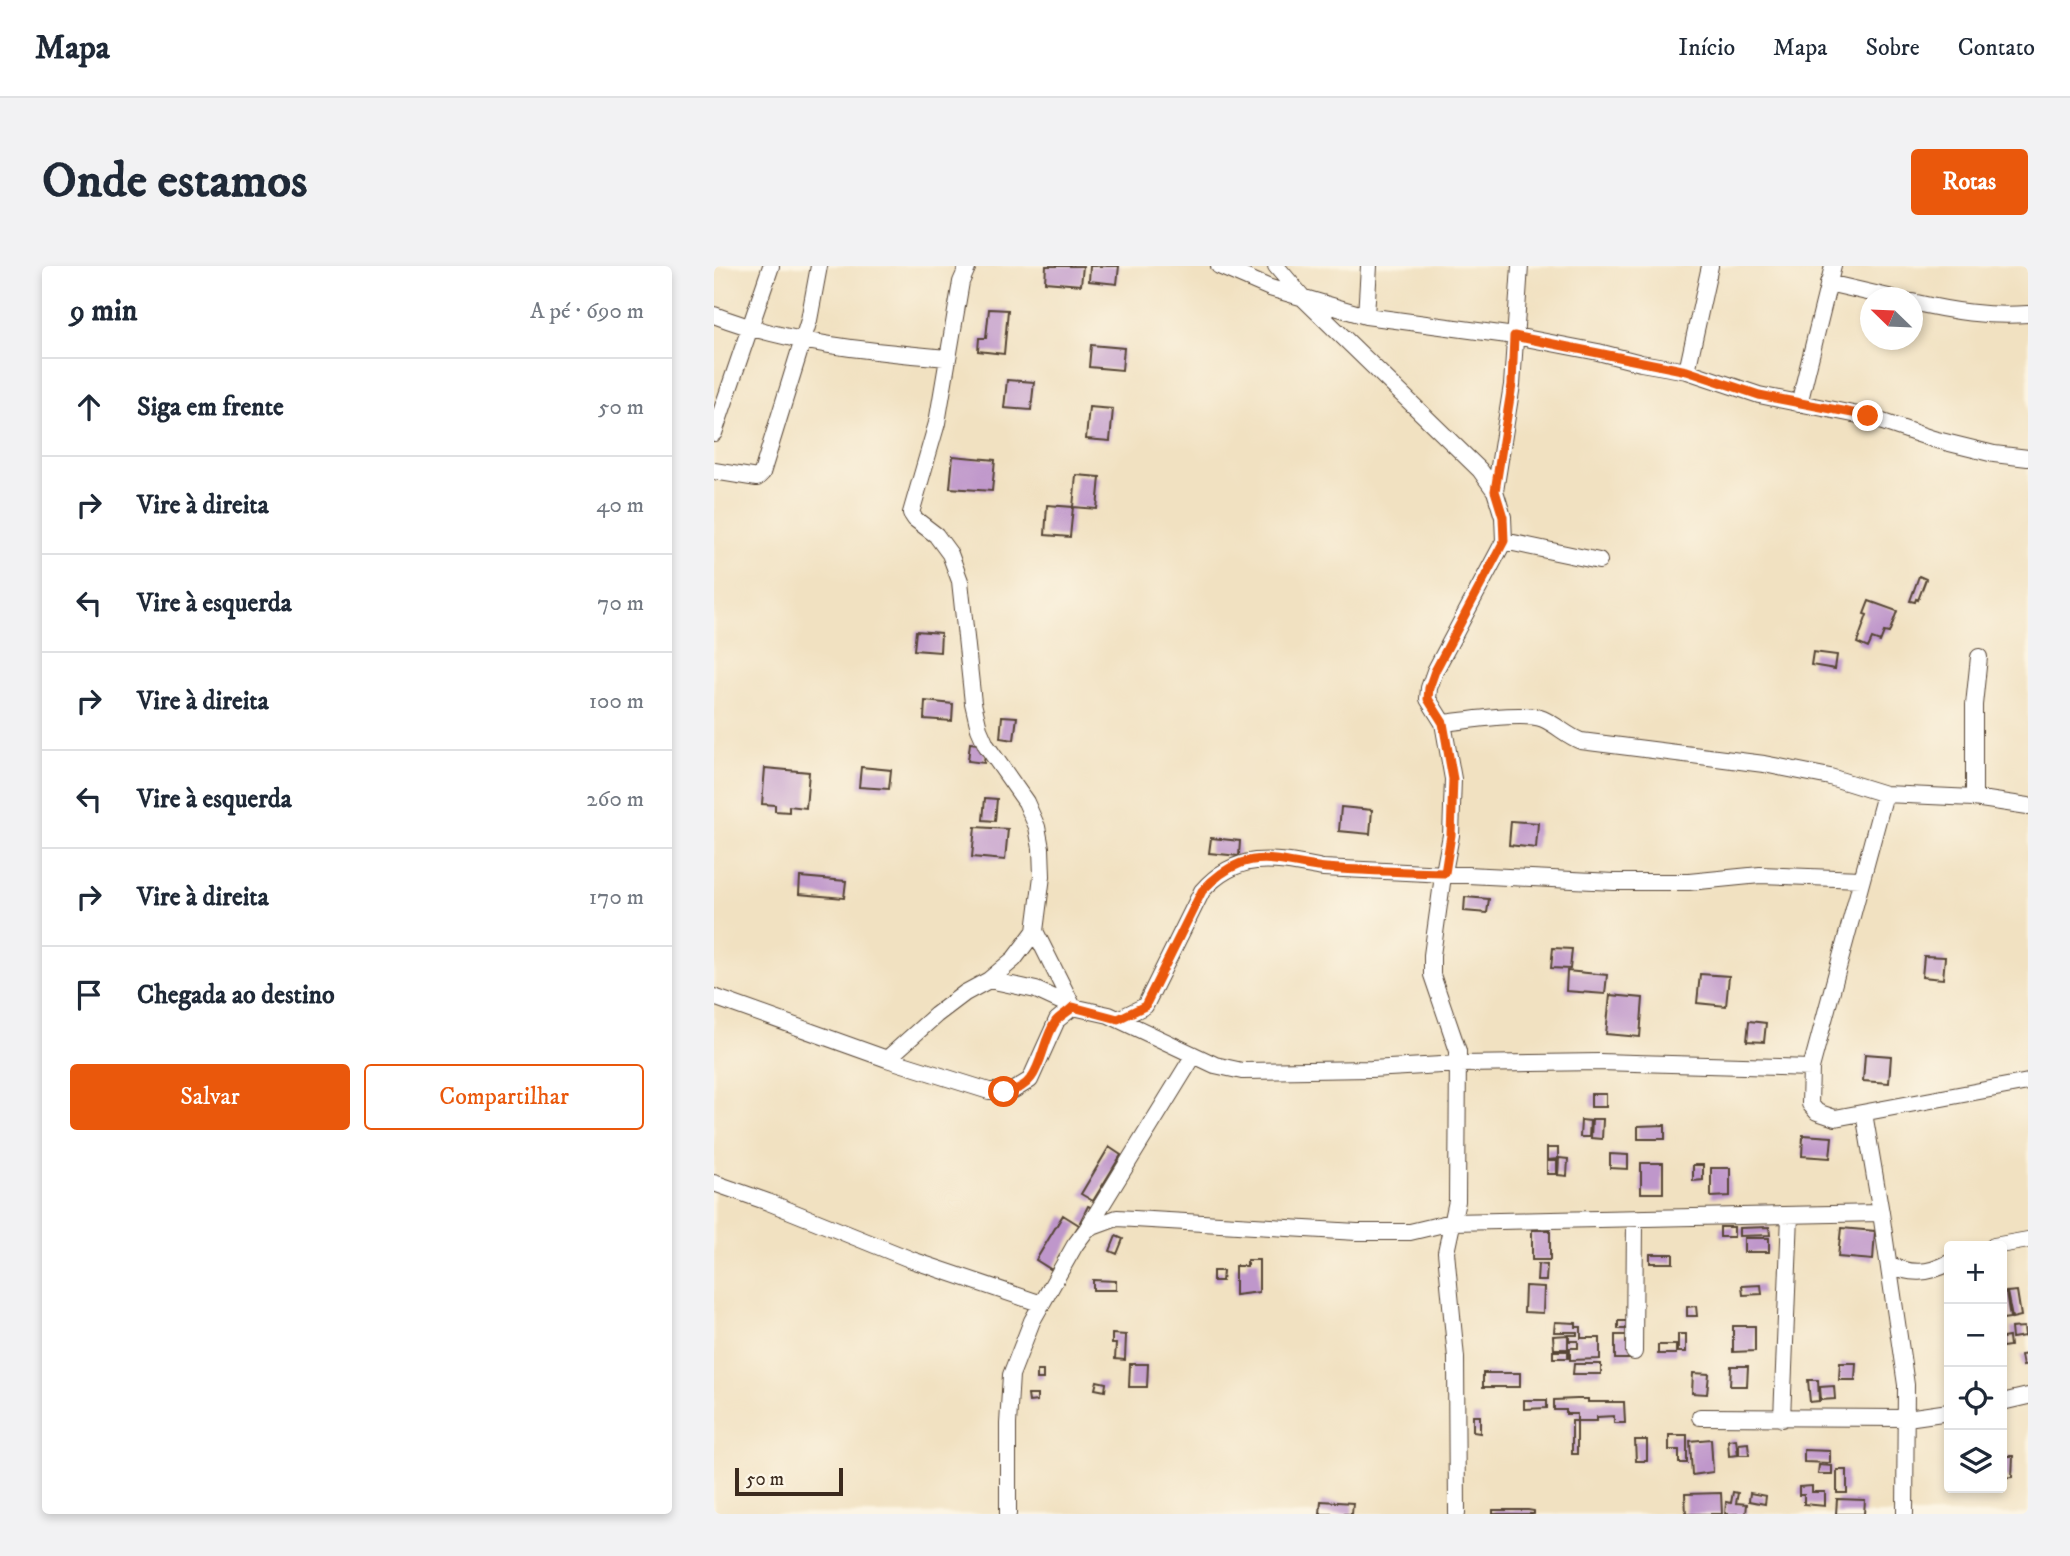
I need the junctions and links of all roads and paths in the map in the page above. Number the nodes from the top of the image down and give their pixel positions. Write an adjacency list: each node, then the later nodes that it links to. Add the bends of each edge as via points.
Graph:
1 (771, 266): 17 (street)
2 (819, 266): 19 (street)
3 (968, 266): 20 (street)
4 (1219, 266): 12 (street)
5 (1276, 266): 12 (street)
6 (1369, 266): 16 (street)
7 (1520, 266): 18 (street)
8 (1710, 266): 21 (street)
9 (1833, 266): 10 (street)
10 (1828, 283): 11 (street); 22 (street)
11 (1860, 290)
12 (1304, 299): 16 (street); 26 (street, via 1480,470)
13 (1923, 304): 14 (street, via 2005,316)
14 (2028, 314)
15 (714, 315): 17 (street)
16 (1366, 316): 18 (street)
17 (749, 328): 19 (street); 23 (street)
18 (1514, 336): 21 (street); 26 (street, via 1512,385)
19 (802, 341): 20 (street); 25 (street, via 762,473 750,478)
20 (947, 358): 36 (street, via 937,423 911,513 950,554 964,603 979,730 1037,827 1042,876)
21 (1687, 371): 22 (street)
22 (1799, 404): 24 (street, via 1868,416 1933,439)
23 (714, 433)
24 (2028, 458)
25 (714, 471)
26 (1495, 491): 27 (street)
27 (1504, 541): 28 (street); 30 (street, via 1429,688 1428,699)
28 (1599, 561)
29 (1979, 657): 32 (street)
30 (1443, 723): 31 (street, via 1541,718 1581,741 1764,764); 34 (street, via 1453,779)
31 (1885, 794): 32 (street); 35 (street)
32 (1974, 799): 33 (street)
33 (2028, 806)
34 (1445, 873): 35 (street, via 1614,882 1689,882 1760,875); 39 (street, via 1323,868 1281,860 1242,863 1202,891); 45 (street, via 1432,975 1454,1035)
35 (1861, 879): 46 (street)
36 (1035, 931): 37 (street, via 1014,959); 40 (street)
37 (989, 980): 40 (street, via 1036,990); 44 (street, via 936,1015)
38 (714, 997): 44 (street)
39 (1145, 1006): 41 (street); 42 (street)
40 (1073, 1007): 41 (street); 44 (street, via 1057,1020 1030,1080 1013,1091 989,1091)
41 (1118, 1019): 42 (street)
42 (1152, 1035): 43 (street)
43 (1194, 1055): 45 (street, via 1242,1071); 54 (street)
44 (887, 1059)
45 (1459, 1064): 46 (street, via 1598,1062); 53 (street, via 1457,1201)
46 (1811, 1068): 48 (street, via 1810,1104 1818,1112 1835,1118)
47 (2028, 1082): 48 (street)
48 (1864, 1114): 50 (street)
49 (714, 1183): 59 (street, via 912,1260)
50 (1881, 1213): 51 (street); 57 (street)
51 (1790, 1215): 52 (street); 66 (street)
52 (1635, 1219): 53 (street); 60 (street)
53 (1452, 1222): 54 (street, via 1410,1233 1117,1218); 68 (street, via 1446,1251 1456,1358)
54 (1087, 1229): 59 (street)
55 (2028, 1240): 56 (street)
56 (2007, 1244)
57 (1889, 1264): 58 (street, via 1920,1273); 65 (street)
58 (1944, 1266)
59 (1041, 1304): 67 (street, via 1011,1376)
60 (1634, 1352)
61 (2028, 1395): 62 (street)
62 (2007, 1401)
63 (1944, 1413): 65 (street)
64 (1700, 1417): 66 (street)
65 (1907, 1418): 66 (street); 69 (street)
66 (1782, 1419)
67 (1008, 1514)
68 (1457, 1514)
69 (1905, 1514)

